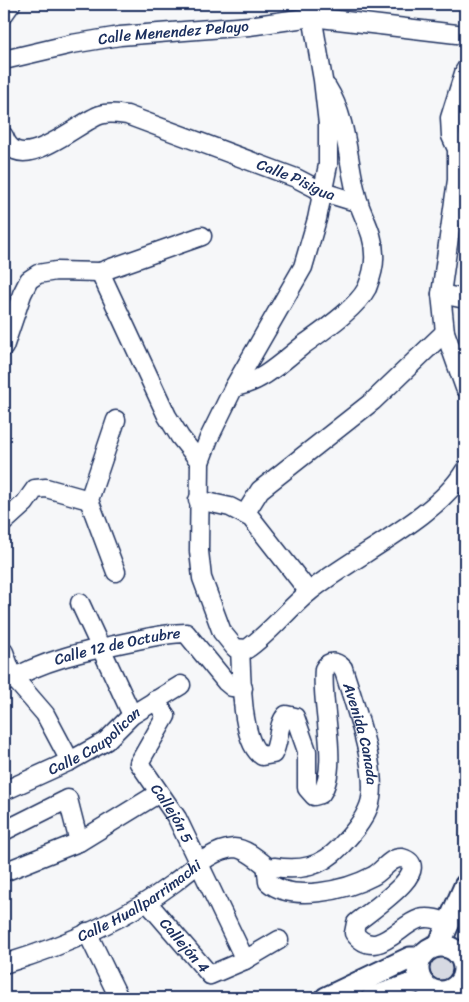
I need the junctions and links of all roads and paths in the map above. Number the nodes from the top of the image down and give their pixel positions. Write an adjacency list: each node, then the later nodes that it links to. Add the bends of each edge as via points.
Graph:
1 (11, 4): 3 (street)
2 (311, 10): 4 (street, Calle Menendez Pelayo); 5 (street, Calle Menendez Pelayo, via 249,26 120,36); 7 (street)
3 (4, 14)
4 (465, 35)
5 (4, 60)
6 (465, 70): 13 (street, via 450,118 451,136 457,149 457,180)
7 (323, 80): 9 (street, via 328,142); 10 (street, via 339,110)
8 (4, 136): 9 (street, Calle Pisigua, via 8,145 17,150 38,150 102,114 128,115 296,178)
9 (323, 192): 10 (street, Calle Pisigua); 17 (street, via 303,267)
10 (359, 203): 17 (street, via 371,230 374,255 366,289 355,304 269,372 244,386)
11 (202, 236): 12 (street)
12 (100, 272): 16 (street, via 56,271 38,274 29,280); 20 (street, via 167,416)
13 (441, 294): 14 (street); 15 (street)
14 (465, 299)
15 (445, 332): 18 (street); 24 (street, via 374,402 260,490)
16 (4, 347)
17 (234, 387): 20 (street)
18 (465, 388)
19 (116, 420): 22 (street)
20 (200, 462): 23 (street)
21 (465, 470): 27 (street, via 459,481 436,503)
22 (89, 500): 25 (street, via 46,488 35,489 25,504); 26 (street)
23 (198, 500): 24 (street); 30 (street, via 202,578 222,632 231,645)
24 (245, 514): 27 (street)
25 (4, 522)
26 (116, 572)
27 (309, 592): 30 (street, via 253,644)
28 (80, 603): 29 (street)
29 (100, 648): 32 (street, Calle 12 de Octubre, via 52,660); 34 (street, Calle 12 de Octubre, via 186,633 226,682); 36 (street)
30 (240, 650): 34 (street, Avenida Canada)
31 (4, 652): 32 (street)
32 (9, 680): 37 (street, via 45,714)
33 (181, 685): 35 (street, Calle Caupolican)
34 (243, 688): 43 (street, Avenida Canada, via 250,735 262,756 269,756 275,750 282,719 286,715 295,717 307,751 307,788 317,796 325,788 329,769 324,669 332,662 339,664 343,668 368,752 373,789 370,805 347,840 330,858 307,869)
35 (155, 700): 36 (street, Calle Caupolican); 39 (street, Callejón 5, via 166,716 139,763)
36 (132, 715): 37 (street, Calle Caupolican, via 106,741)
37 (70, 761): 38 (street, Calle Caupolican)
38 (4, 791)
39 (159, 793): 41 (street); 42 (street, Callejón 5, via 177,818)
40 (4, 830): 41 (street, via 68,799)
41 (79, 842): 44 (street)
42 (198, 865): 43 (street, Calle Huallparrimachi, via 224,850 236,848); 46 (street, Calle Huallparrimachi); 52 (street, Callejón 5)
43 (270, 869): 47 (street, via 266,877 273,886 301,893 352,885 374,875 393,859 406,858 411,866 409,877 356,923 354,933 364,941 378,943 420,919)
44 (4, 872)
45 (465, 886): 47 (main road)
46 (148, 902): 48 (street, Calle Huallparrimachi); 52 (street, Callejón 4, via 210,974)
47 (450, 924): 50 (main road)
48 (87, 932): 53 (street, Calle Huallparrimachi, via 51,950); 56 (street)
49 (279, 940): 52 (street, Callejón 4)
50 (439, 945): 51 (main road, via 431,947); 54 (main road, via 459,954)
51 (420, 958): 55 (main road, via 418,966); 57 (main road, via 410,958)
52 (245, 960)
53 (4, 964)
54 (465, 967): 55 (main road, via 455,988)
55 (429, 990): 58 (main road)
56 (119, 998)
57 (326, 998)
58 (372, 998)

